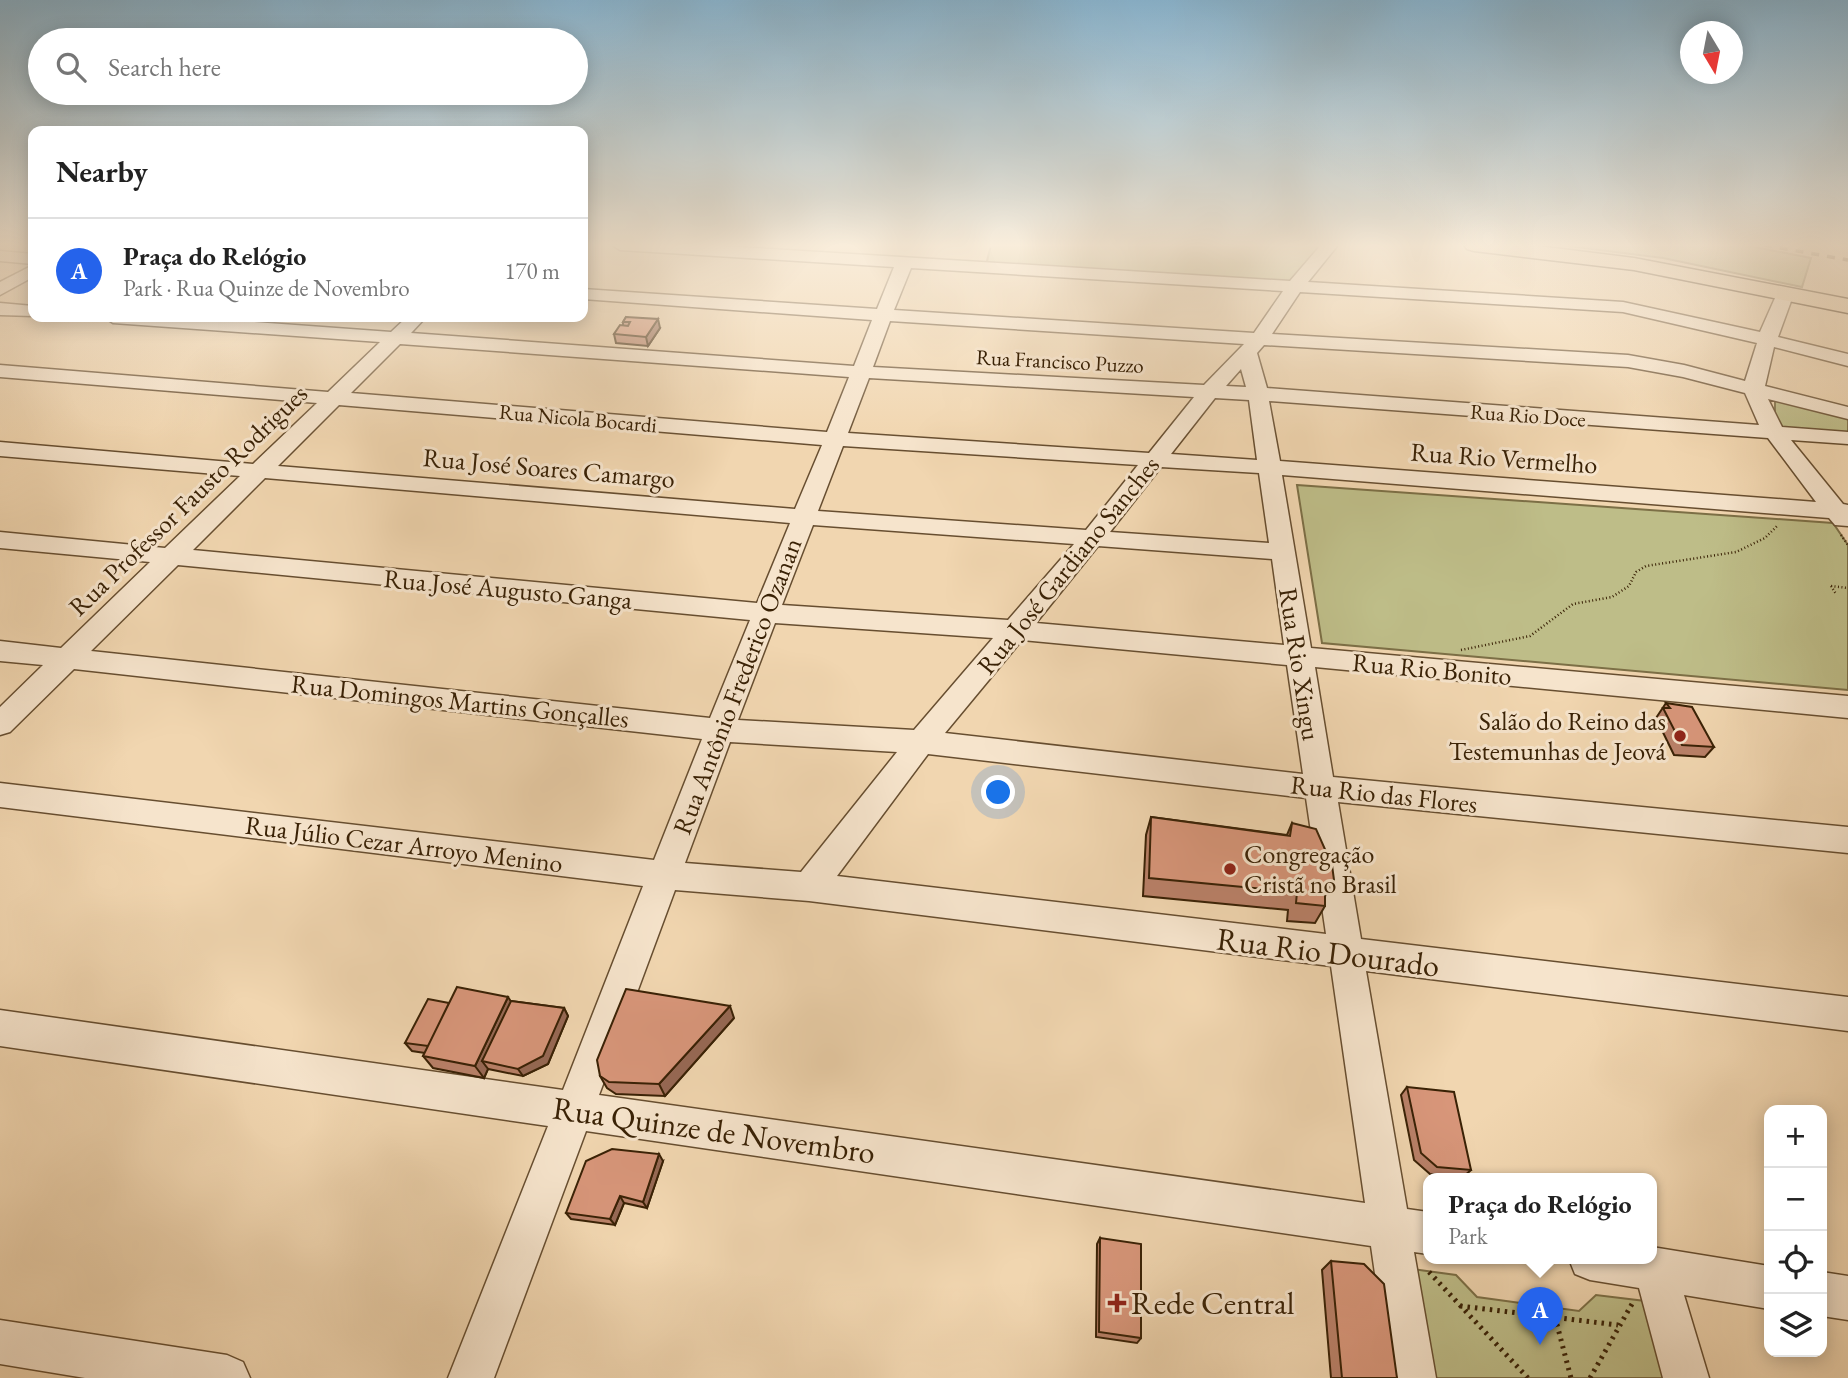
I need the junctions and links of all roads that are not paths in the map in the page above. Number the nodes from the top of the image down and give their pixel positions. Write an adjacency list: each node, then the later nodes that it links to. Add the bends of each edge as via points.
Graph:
1 (5, 309): 7 (street)
2 (791, 309): 8 (street)
3 (885, 309): 8 (street, Rua Antônio Frederico Ozanan)
4 (1279, 309): 13 (street, Rua José Gardiano Sanches)
5 (1636, 309): 12 (street)
6 (1779, 309): 12 (street)
7 (28, 311)
8 (882, 316): 13 (street); 16 (street, Rua Antônio Frederico Ozanan)
9 (188, 322): 11 (street, Rua Francisco Puzzo)
10 (412, 322): 11 (street, Rua Professor Fausto Rodrigues)
11 (397, 336): 16 (street, Rua Francisco Puzzo); 20 (street, Rua Professor Fausto Rodrigues)
12 (1768, 341): 14 (street); 17 (street)
13 (1253, 345): 17 (street, via 1628,361); 18 (street, Rua José Gardiano Sanches); 19 (street, Rua Rio Xingu)
14 (1848, 360)
15 (0, 372): 20 (street, Rua Nicola Bocardi)
16 (860, 372): 18 (street, Rua Francisco Puzzo); 24 (street, Rua Antônio Frederico Ozanan)
17 (1754, 388): 21 (street); 22 (street)
18 (1209, 392): 19 (street, Rua Rio Doce); 26 (street, Rua José Gardiano Sanches)
19 (1258, 394): 22 (street, Rua Rio Doce); 27 (street, Rua Rio Xingu)
20 (335, 397): 24 (street, Rua Nicola Bocardi); 28 (street, Rua Professor Fausto Rodrigues)
21 (1848, 413)
22 (1777, 434): 23 (street, Rua Rio Doce); 30 (street)
23 (1848, 438)
24 (833, 439): 26 (street, Rua Nicola Bocardi); 29 (street, Rua Antônio Frederico Ozanan)
25 (0, 449): 28 (street, Rua José Soares Camargo)
26 (1155, 460): 27 (street, Rua Rio Vermelho); 31 (street, Rua José Gardiano Sanches)
27 (1267, 467): 30 (street, Rua Rio Vermelho); 33 (street, Rua Rio Xingu)
28 (258, 471): 29 (street, Rua José Soares Camargo); 34 (street, Rua Professor Fausto Rodrigues)
29 (803, 517): 31 (street, Rua José Soares Camargo); 35 (street, Rua Antônio Frederico Ozanan)
30 (1843, 521)
31 (1093, 537): 33 (street, Rua José Soares Camargo); 36 (street, Rua José Gardiano Sanches)
32 (0, 540): 34 (street, Rua José Augusto Ganga)
33 (1282, 552): 38 (street, Rua Rio Xingu)
34 (169, 557): 35 (street, Rua José Augusto Ganga); 39 (street, Rua Professor Fausto Rodrigues)
35 (765, 613): 36 (street, Rua José Augusto Ganga); 42 (street, Rua Antônio Frederico Ozanan)
36 (1016, 630): 38 (street, Rua Rio Bonito); 43 (street, Rua José Gardiano Sanches)
37 (0, 651): 39 (street, Rua Domingos Martins Gonçalles)
38 (1299, 657): 40 (street, Rua Rio Bonito); 44 (street, Rua Rio Xingu)
39 (65, 658): 41 (street, Rua Professor Fausto Rodrigues); 42 (street, Rua Domingos Martins Gonçalles)
40 (1848, 707)
41 (0, 724)
42 (720, 730): 43 (street, Rua Domingos Martins Gonçalles); 47 (street, Rua Antônio Frederico Ozanan)
43 (921, 742): 44 (street, Rua Rio das Flores); 48 (street, Rua José Gardiano Sanches)
44 (1321, 788): 46 (street, Rua Rio das Flores); 49 (street, Rua Rio Xingu)
45 (0, 796): 47 (street, Rua Júlio Cezar Arroyo Menino)
46 (1848, 840)
47 (664, 875): 48 (street, Rua Júlio Cezar Arroyo Menino); 52 (street, Rua Antônio Frederico Ozanan)
48 (809, 887): 49 (street, Rua Rio Dourado)
49 (1346, 954): 50 (street, Rua Rio Dourado); 53 (street, Rua Rio Xingu)
50 (1848, 1014)
51 (0, 1028): 52 (street, Rua Quinze de Novembro)
52 (575, 1110): 53 (street, Rua Quinze de Novembro); 61 (street, Rua Antônio Frederico Ozanan)
53 (1414, 1242): 62 (street, Rua Rio Xingu)
54 (1620, 1264): 55 (street)
55 (1655, 1270): 56 (street); 63 (street)
56 (1764, 1286)
57 (1827, 1295): 58 (street)
58 (1848, 1298)
59 (0, 1342): 60 (street)
60 (227, 1378)
61 (471, 1378)
62 (1413, 1378)
63 (1686, 1378)

